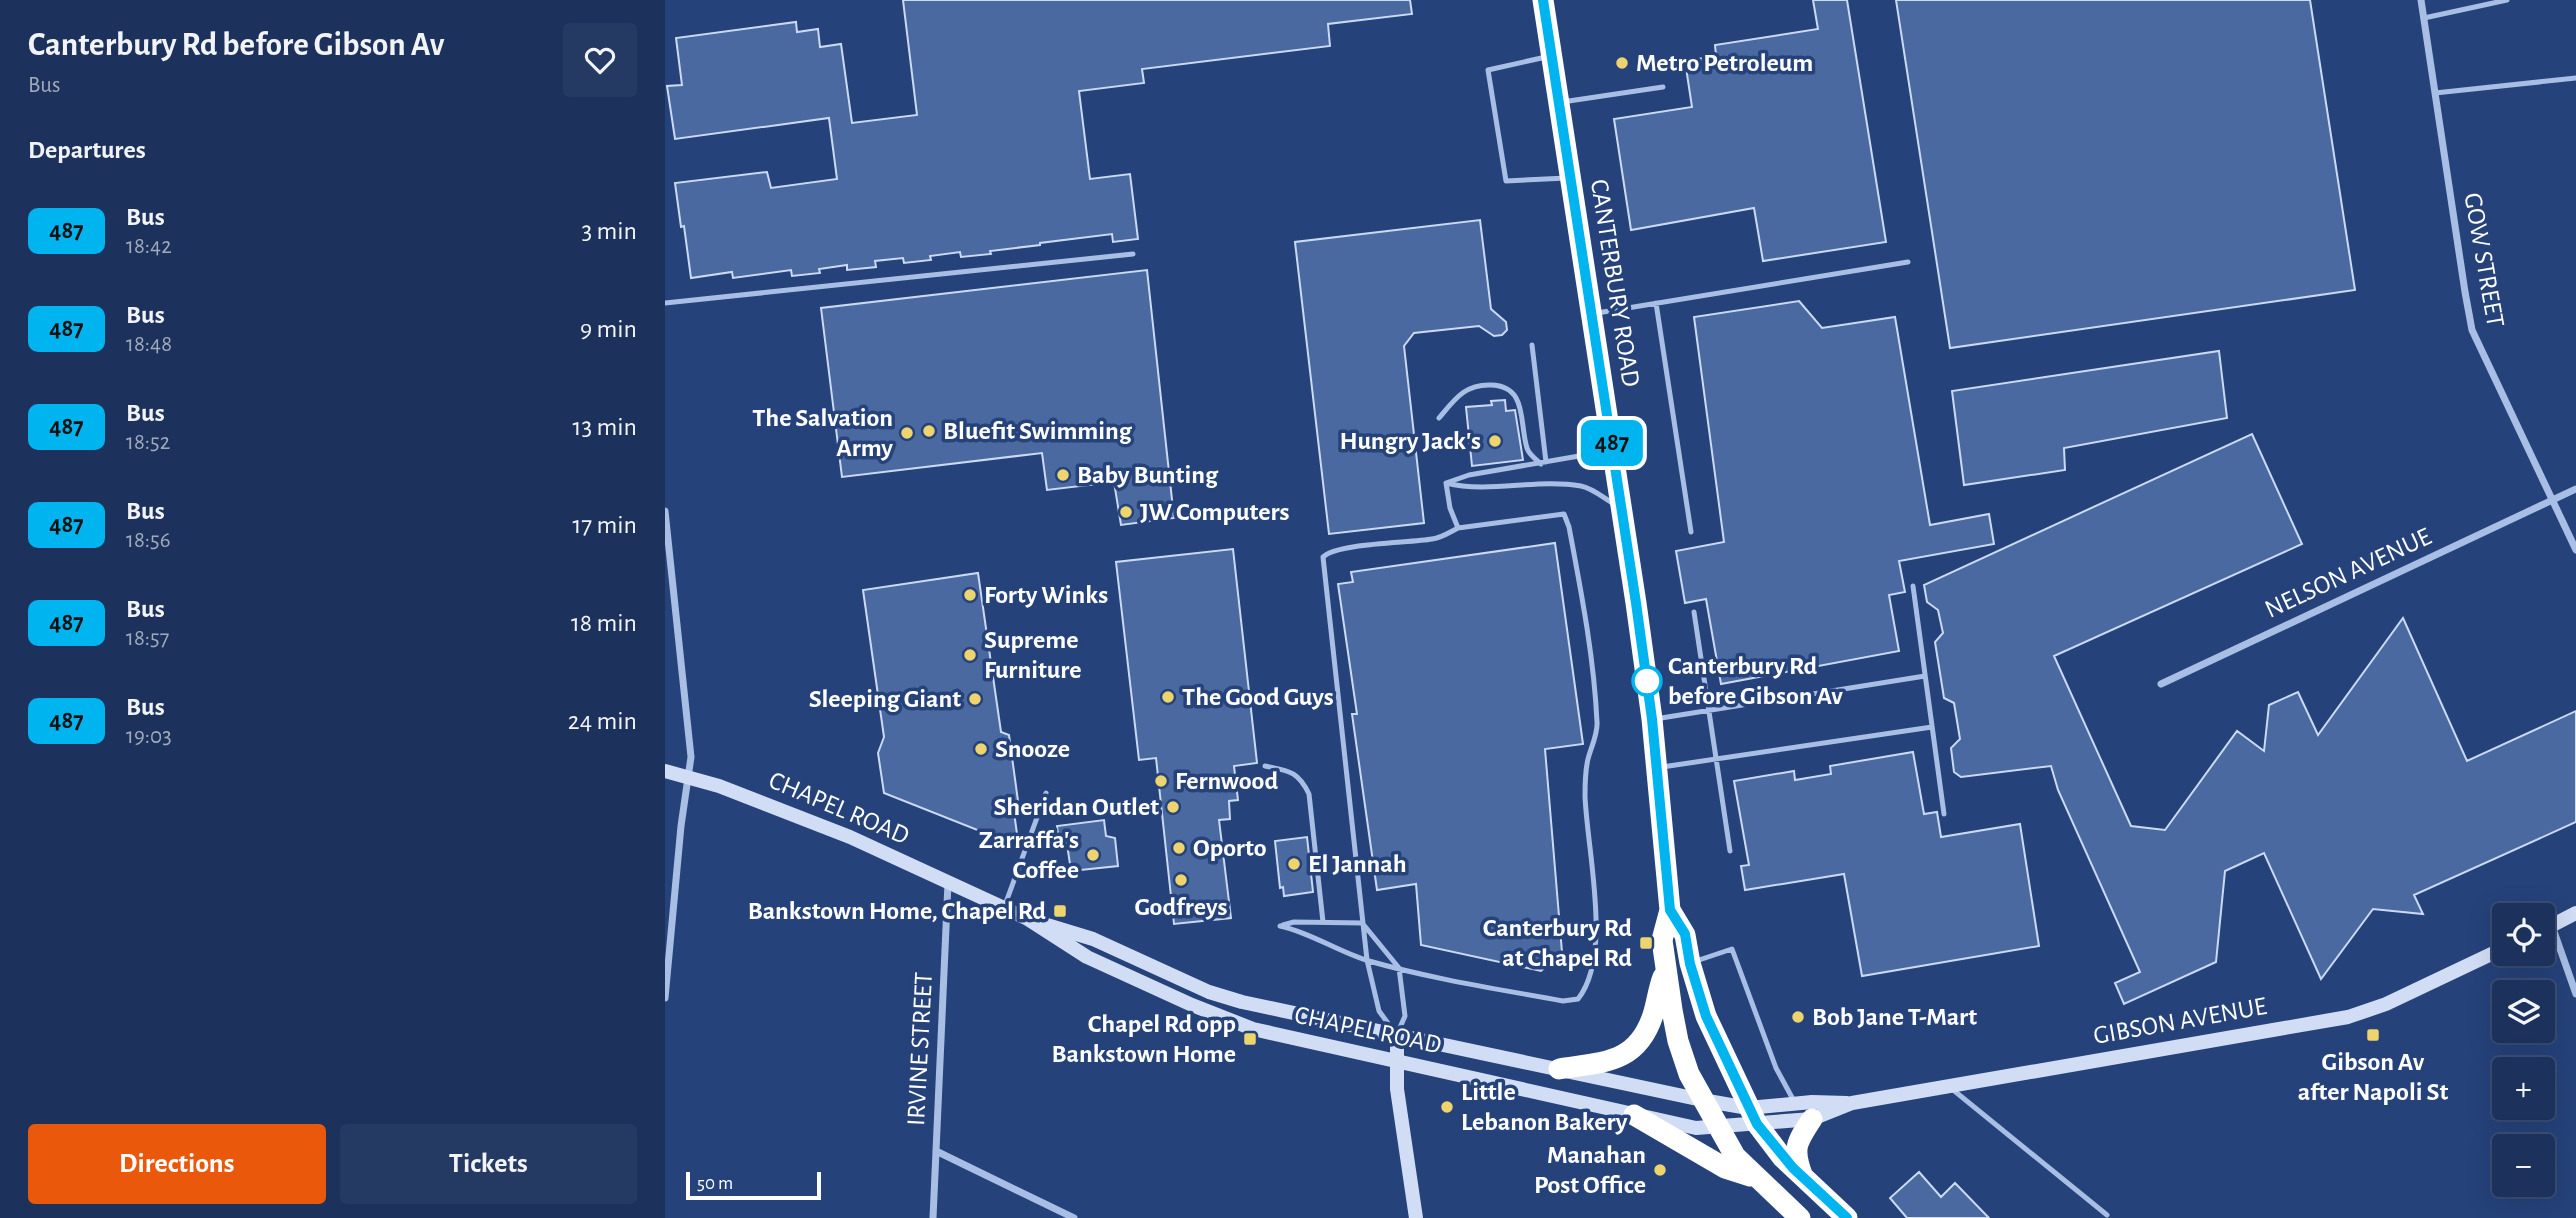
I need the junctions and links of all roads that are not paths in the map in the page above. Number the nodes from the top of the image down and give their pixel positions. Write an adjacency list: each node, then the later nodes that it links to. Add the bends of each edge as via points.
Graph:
1 (1543, 0): 5 (highway, CANTERBURY ROAD)
2 (2421, 0): 4 (street, GOW STREET)
3 (2507, 0): 4 (lane)
4 (2424, 18): 8 (street, GOW STREET)
5 (1551, 55): 9 (highway, CANTERBURY ROAD); 10 (lane, via 1488,70 1490,84 1506,181)
6 (2576, 78): 8 (lane)
7 (1663, 88): 9 (lane)
8 (2435, 93): 22 (street, GOW STREET, via 2472,330)
9 (1558, 102): 10 (highway, CANTERBURY ROAD)
10 (1570, 177): 15 (highway, CANTERBURY ROAD)
11 (1133, 254): 13 (lane)
12 (1908, 261): 14 (lane)
13 (665, 303)
14 (1656, 303): 15 (lane); 26 (lane)
15 (1592, 314): 18 (highway, CANTERBURY ROAD)
16 (1532, 345): 19 (lane)
17 (1439, 418): 19 (lane, via 1461,392 1480,385 1503,386 1516,398 1529,453)
18 (1610, 431): 19 (lane, via 1579,456); 23 (highway, CANTERBURY ROAD)
19 (1543, 463): 20 (lane)
20 (1446, 483): 23 (lane, via 1469,488 1536,483 1583,486); 25 (lane)
21 (2576, 489): 22 (street, NELSON AVENUE)
22 (2553, 501): 27 (street, GOW STREET); 31 (street, NELSON AVENUE)
23 (1623, 509): 33 (highway, CANTERBURY ROAD)
24 (665, 511): 39 (street, via 690,733)
25 (1458, 528): 49 (lane, via 1436,539 1343,548 1323,557); 55 (lane, via 1564,514 1569,527 1598,726 1585,778 1596,908 1595,959 1587,988 1578,999 1563,1001)
26 (1691, 531)
27 (2576, 550)
28 (1913, 586): 30 (lane)
29 (1695, 612): 32 (lane)
30 (1925, 677): 32 (lane); 34 (lane)
31 (2161, 684)
32 (1709, 710): 33 (lane); 35 (lane)
33 (1652, 719): 37 (highway, CANTERBURY ROAD)
34 (1933, 727): 35 (lane); 41 (lane)
35 (1716, 759): 37 (lane); 42 (lane)
36 (1265, 766): 48 (lane, via 1303,779 1310,794)
37 (1657, 768): 45 (highway, CANTERBURY ROAD)
38 (665, 771): 39 (main road, CHAPEL ROAD)
39 (689, 777): 43 (main road, CHAPEL ROAD, via 779,808); 58 (street)
40 (1046, 793): 44 (lane)
41 (1944, 814)
42 (1730, 851)
43 (948, 882): 44 (main road, CHAPEL ROAD); 70 (street, IRVINE STREET)
44 (1004, 908): 47 (main road, CHAPEL ROAD)
45 (1670, 910): 54 (highway, CANTERBURY ROAD, via 1685,934); 56 (highway, CANTERBURY ROAD, via 1662,940)
46 (2576, 913): 50 (main road)
47 (1028, 919): 59 (main road, CHAPEL ROAD, via 1093,939 1209,992); 60 (main road, CHAPEL ROAD, via 1087,957 1222,1017 1292,1040)
48 (1323, 922): 49 (lane); 53 (lane, via 1279,926)
49 (1363, 923): 53 (lane); 55 (lane)
50 (2555, 923)
51 (2555, 945): 57 (street)
52 (2492, 954): 62 (main road, GIBSON AVENUE, via 2399,999 2348,1017)
53 (1367, 960): 55 (lane); 59 (lane, via 1379,1011)
54 (1690, 964): 65 (lane, via 1731,949 1776,1068); 67 (highway, CANTERBURY ROAD, via 1706,1016)
55 (1399, 968): 59 (lane, via 1405,1016)
56 (1666, 969): 61 (highway, via 1647,1031 1630,1052 1611,1061); 63 (highway, CANTERBURY ROAD, via 1678,1041)
57 (2576, 994)
58 (665, 998)
59 (1397, 1035): 60 (main road); 61 (main road, CHAPEL ROAD)
60 (1396, 1060): 66 (main road, CHAPEL ROAD); 76 (main road)
61 (1559, 1069): 63 (main road, CHAPEL ROAD)
62 (1949, 1086): 64 (main road, GIBSON AVENUE); 73 (lane)
63 (1702, 1100): 67 (main road, GIBSON AVENUE); 69 (highway, CANTERBURY ROAD)
64 (1852, 1103): 65 (main road, GIBSON AVENUE); 68 (main road, GIBSON AVENUE)
65 (1796, 1104): 67 (main road, GIBSON AVENUE)
66 (1634, 1115): 69 (main road, CHAPEL ROAD, via 1696,1128); 71 (highway, via 1725,1168)
67 (1753, 1116): 68 (main road, GIBSON AVENUE); 69 (main road, GIBSON AVENUE); 72 (highway, CANTERBURY ROAD)
68 (1812, 1119): 72 (highway, via 1796,1150)
69 (1718, 1127): 71 (highway, CANTERBURY ROAD, via 1735,1156)
70 (936, 1151): 74 (street, IRVINE STREET); 75 (street)
71 (1759, 1179): 77 (highway, CANTERBURY ROAD)
72 (1805, 1180): 78 (highway, CANTERBURY ROAD)
73 (2107, 1215)
74 (933, 1218)
75 (1074, 1218)
76 (1416, 1218)
77 (1800, 1218)
78 (1847, 1218)

